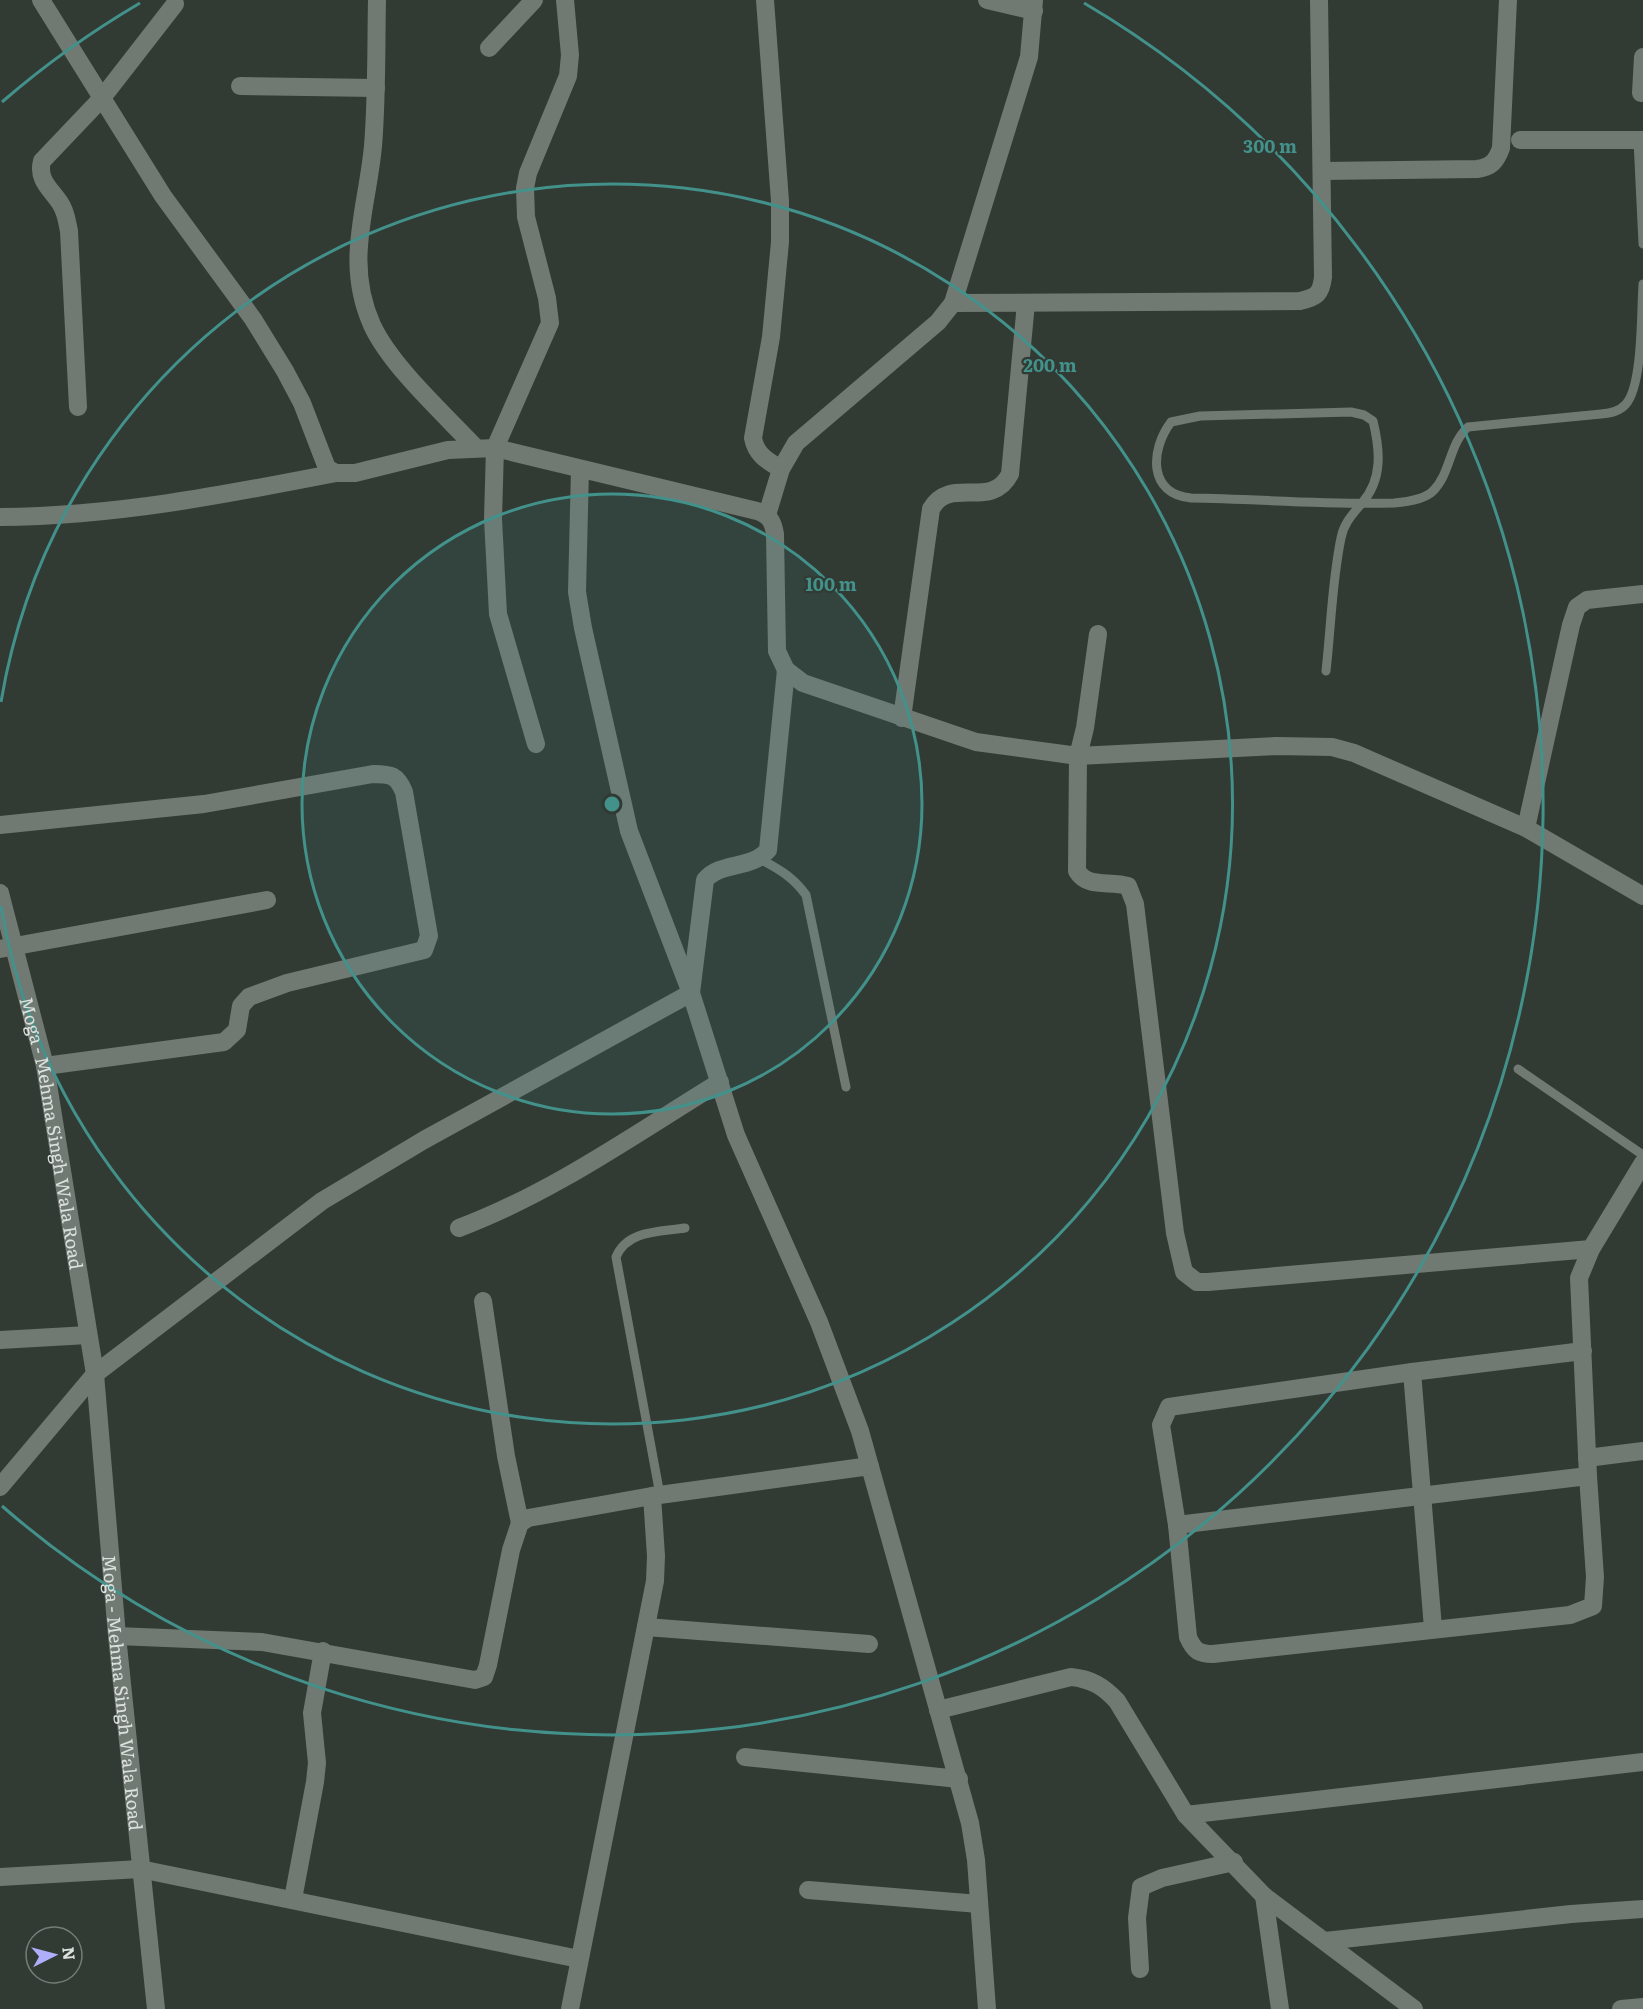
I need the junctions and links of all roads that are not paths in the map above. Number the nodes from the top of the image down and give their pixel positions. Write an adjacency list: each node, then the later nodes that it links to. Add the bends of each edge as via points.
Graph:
1 (41, 0): 16 (street)
2 (377, 0): 14 (street)
3 (534, 0): 11 (street)
4 (565, 0): 26 (street, via 568,76 525,188 529,236 550,323)
5 (765, 0): 28 (street, via 780,242 771,337 753,438 755,448 764,458)
6 (987, 0): 10 (street)
7 (1319, 0): 19 (street)
8 (1508, 0): 19 (street, via 1501,148 1497,160 1477,169)
9 (176, 4): 16 (street)
10 (1034, 6): 22 (street, via 1029,57)
11 (489, 48)
12 (1643, 57): 15 (street)
13 (240, 86): 14 (street)
14 (376, 88): 25 (street, via 373,147 357,246 361,296 373,327 397,362)
15 (1641, 93)
16 (102, 98): 24 (street, via 42,161 40,169 43,180 61,204 69,231); 29 (street, via 163,196 253,319 302,403 327,468)
17 (1520, 140): 18 (street)
18 (1641, 140): 20 (lane)
19 (1322, 171): 23 (street, via 1323,277 1322,290 1316,298)
20 (1643, 244)
21 (1643, 284): 30 (lane, via 1638,374 1627,403 1617,412 1468,427 1459,436 1432,493 1396,503)
22 (952, 303): 23 (street); 28 (street, via 938,322 806,432)
23 (1026, 303): 37 (street, via 1010,474 1001,489 949,493 937,499 931,509)
24 (78, 406)
25 (475, 447): 26 (street); 29 (street, via 355,473)
26 (495, 448): 27 (street); 38 (street, via 493,519 498,614)
27 (580, 469): 31 (street); 47 (street, via 577,592 583,628 629,831)
28 (781, 469): 31 (street)
29 (336, 473): 32 (street, via 169,505 57,517)
30 (1364, 502): 30 (lane, via 1176,496 1160,480 1156,468 1158,450 1164,431 1180,418 1351,412 1364,415 1372,421 1378,452 1376,483); 36 (lane, via 1349,517 1340,539)
31 (767, 514): 35 (street, via 775,534 777,651)
32 (0, 517)
33 (1643, 594): 41 (street, via 1587,600 1577,608)
34 (1098, 634): 39 (street)
35 (786, 670): 37 (street, via 803,683); 42 (street, via 768,850)
36 (1326, 671)
37 (902, 718): 39 (street, via 976,742)
38 (536, 744)
39 (1078, 756): 41 (street, via 1332,747); 56 (street, via 1077,872 1090,882 1128,886 1135,904 1175,1233 1184,1272 1190,1279 1208,1282)
40 (0, 825): 48 (street, via 204,804 373,774 393,775 404,792 428,930 424,950 287,983 249,997 242,1006 237,1030 224,1042)
41 (1526, 828): 44 (street)
42 (760, 860): 47 (street, via 712,872 705,880); 51 (lane, via 785,872 806,895)
43 (0, 893): 46 (street, Moga - Mehma Singh Wala Road)
44 (1643, 896)
45 (267, 900): 46 (street)
46 (7, 949): 48 (street, Moga - Mehma Singh Wala Road)
47 (691, 993): 50 (street); 62 (street, via 424,1140 322,1201)
48 (45, 1066): 58 (street, Moga - Mehma Singh Wala Road)
49 (1518, 1069): 52 (lane)
50 (720, 1082): 54 (street, via 553,1185); 65 (street, via 736,1135 819,1322)
51 (846, 1087)
52 (1643, 1155)
53 (1643, 1163): 56 (street)
54 (459, 1228)
55 (684, 1228): 69 (lane, via 631,1238 620,1247 616,1257)
56 (1591, 1249): 60 (street, via 1580,1278)
57 (483, 1301): 70 (street)
58 (88, 1335): 59 (street); 62 (street, Moga - Mehma Singh Wala Road)
59 (0, 1340)
60 (1583, 1351): 61 (street); 64 (street)
61 (1412, 1372): 68 (street); 71 (street, via 1169,1407 1161,1425)
62 (95, 1374): 67 (street); 74 (street, Moga - Mehma Singh Wala Road)
63 (1643, 1450): 64 (street)
64 (1587, 1458): 66 (street)
65 (870, 1466): 69 (street); 77 (street)
66 (1588, 1476): 68 (street); 73 (street, via 1595,1577 1593,1606 1570,1615)
67 (0, 1487)
68 (1422, 1495): 71 (street); 73 (street)
69 (656, 1496): 70 (street, via 542,1513); 72 (street, via 656,1564)
70 (520, 1523): 76 (street, via 484,1677 461,1679)
71 (1177, 1525): 73 (street, via 1188,1638 1202,1654)
72 (646, 1627): 75 (street); 91 (street)
73 (1433, 1628)
74 (117, 1636): 76 (street, via 227,1639); 83 (street, Moga - Mehma Singh Wala Road)
75 (869, 1644)
76 (323, 1651): 87 (street, via 312,1713 315,1782)
77 (938, 1710): 80 (street); 81 (street, via 1071,1677 1088,1679 1117,1701)
78 (745, 1757): 80 (street)
79 (1643, 1762): 81 (street)
80 (959, 1779): 88 (street, via 976,1860)
81 (1186, 1815): 82 (street)
82 (1234, 1862): 86 (street); 92 (street, via 1162,1878 1141,1887 1137,1918)
83 (140, 1869): 84 (street); 87 (street); 94 (street, Moga - Mehma Singh Wala Road)
84 (0, 1877)
85 (808, 1890): 88 (street)
86 (1264, 1896): 90 (street); 97 (street)
87 (293, 1899): 91 (street)
88 (980, 1904): 96 (street)
89 (1643, 1910): 90 (street, via 1571,1914)
90 (1325, 1941): 98 (street)
91 (579, 1959): 95 (street)
92 (1140, 1969)
93 (1643, 2007): 99 (street)
94 (156, 2009)
95 (570, 2009)
96 (987, 2009)
97 (1280, 2009)
98 (1414, 2009)
99 (1621, 2009)

